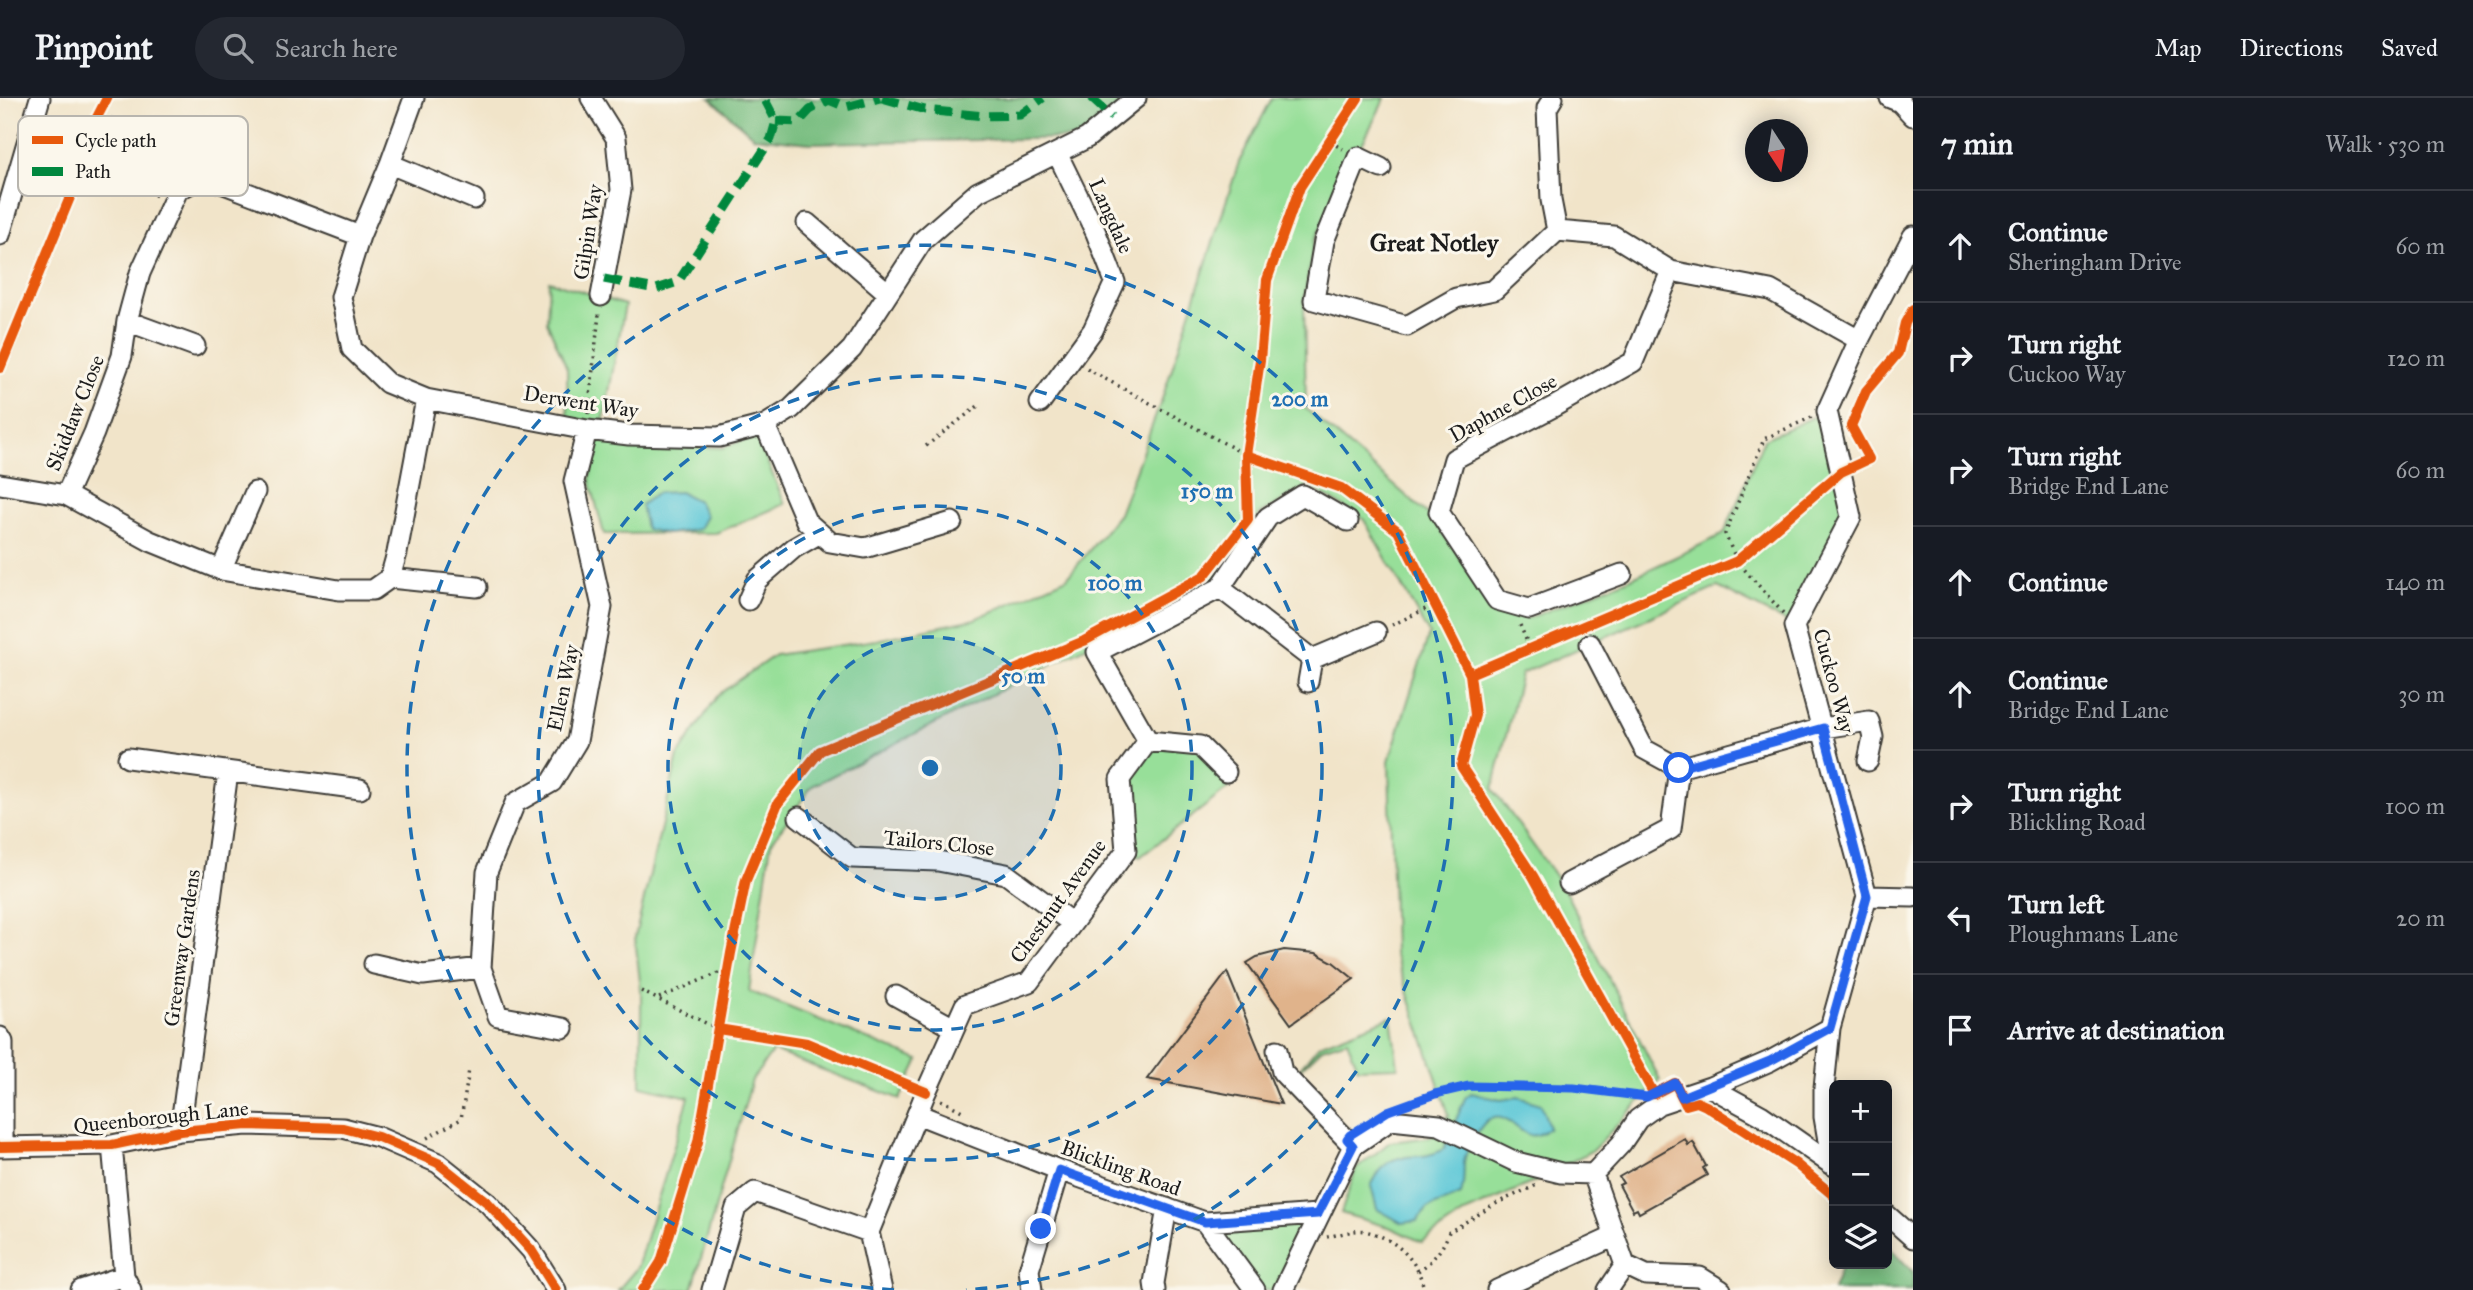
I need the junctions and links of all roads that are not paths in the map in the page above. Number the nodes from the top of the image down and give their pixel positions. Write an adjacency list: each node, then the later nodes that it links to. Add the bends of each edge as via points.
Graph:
1 (40, 98): 7 (street)
2 (414, 98): 10 (street, Derwent Way)
3 (591, 98): 24 (street, Gilpin Way, via 616,138 621,190)
4 (1136, 98): 9 (street, Derwent Way, via 1087,138)
5 (1553, 98): 17 (street, via 1547,108 1551,200)
6 (1891, 98): 8 (street)
7 (35, 116)
8 (1913, 116)
9 (1057, 153): 23 (street, Derwent Way, via 978,192 923,240); 29 (street, Langdale, via 1115,282 1093,330)
10 (390, 164): 15 (street); 19 (street, Derwent Way)
11 (1381, 168): 17 (street, via 1358,157 1324,241 1314,299 1406,326 1456,298 1494,290)
12 (18, 173): 18 (street)
13 (248, 192): 19 (street, Skiddaw Close)
14 (175, 196): 25 (street, Skiddaw Close, via 140,274)
15 (474, 199)
16 (807, 223): 23 (street)
17 (1557, 230): 22 (street, via 1614,236)
18 (0, 235)
19 (360, 236): 28 (street, Derwent Way, via 341,297 352,349 387,383)
20 (1913, 236): 21 (street)
21 (1905, 270): 26 (street)
22 (1671, 271): 26 (street, via 1770,290); 39 (street, Daphne Close, via 1633,362 1454,459 1439,512 1497,600 1529,609)
23 (888, 293): 30 (street, Derwent Way, via 852,349 791,409)
24 (601, 296)
25 (127, 321): 27 (street); 34 (street, Skiddaw Close, via 122,356)
26 (1859, 340): 48 (street, Cuckoo Way, via 1827,411 1851,517 1794,626)
27 (195, 346)
28 (426, 399): 31 (street, Derwent Way); 40 (street)
29 (1040, 403)
30 (765, 425): 31 (street, Derwent Way, via 719,437); 37 (street, via 806,521)
31 (587, 430): 62 (street, Ellen Way, via 574,481 602,607 580,728 552,782 515,803 491,861)
32 (0, 484): 34 (street)
33 (255, 492): 38 (street)
34 (66, 495): 38 (street, Skiddaw Close, via 150,541)
35 (952, 522): 37 (street, via 865,548 830,542)
36 (1348, 522): 42 (street, via 1303,495 1268,517)
37 (820, 533): 43 (street, via 794,548 757,580)
38 (221, 570): 40 (street, Skiddaw Close, via 339,590 373,590)
39 (1622, 574)
40 (390, 578): 41 (street)
41 (477, 587)
42 (1220, 588): 46 (street); 49 (street, via 1097,652)
43 (748, 600)
44 (1376, 632): 46 (street)
45 (1590, 644): 52 (street, via 1644,749)
46 (1312, 659): 47 (street)
47 (1308, 682)
48 (1823, 728): 51 (street, via 1867,714 1874,737); 52 (street); 58 (street, Cuckoo Way)
49 (1148, 741): 54 (street, via 1200,746); 60 (street, Chestnut Avenue, via 1120,779 1126,851)
50 (128, 758): 53 (street)
51 (1868, 761)
52 (1679, 768): 57 (street, via 1671,829)
53 (228, 772): 55 (street); 71 (street, Greenway Gardens)
54 (1226, 772)
55 (360, 789)
56 (799, 817): 60 (street, Tailors Close, via 852,858 938,861 1006,874)
57 (1569, 883)
58 (1867, 896): 59 (street); 66 (street)
59 (1913, 897)
60 (1072, 923): 65 (street, Chestnut Avenue, via 1029,982 965,1005)
61 (374, 964): 62 (street, via 423,975)
62 (481, 968): 64 (street, Ellen Way, via 498,1016)
63 (897, 996): 65 (street)
64 (563, 1028)
65 (954, 1028): 70 (street, Chestnut Avenue)
66 (1830, 1028): 69 (street); 73 (street, via 1824,1117)
67 (0, 1037): 75 (street)
68 (1277, 1050): 74 (street, via 1282,1072)
69 (1710, 1087): 76 (street); 78 (street, via 1659,1104 1638,1119)
70 (917, 1114): 77 (street, Blickling Road); 83 (street, Chestnut Avenue)
71 (180, 1131): 72 (street, Queenborough Lane); 89 (street, Queenborough Lane, via 247,1125 343,1128 378,1137 438,1163 488,1203 531,1250)
72 (112, 1144): 75 (street, Queenborough Lane); 87 (street)
73 (1829, 1144)
74 (1353, 1146): 78 (street, via 1391,1120 1439,1125 1516,1162 1563,1173); 80 (street)
75 (2, 1147)
76 (1829, 1163)
77 (1059, 1170): 79 (street, Blickling Road); 92 (street, via 1029,1270)
78 (1593, 1174): 84 (street)
79 (1167, 1208): 82 (street, Blickling Road); 93 (street)
80 (1318, 1214): 82 (street, Blickling Road); 95 (street)
81 (1892, 1219): 85 (street)
82 (1205, 1222): 94 (street)
83 (869, 1232): 90 (street, via 755,1192 736,1208); 91 (street)
84 (1615, 1236): 86 (street); 96 (street)
85 (1913, 1238)
86 (1625, 1265): 97 (street); 98 (street, via 1646,1275 1700,1277)
87 (127, 1283): 88 (street)
88 (81, 1290)
89 (556, 1290)
90 (712, 1290)
91 (882, 1290)
92 (1032, 1290)
93 (1155, 1290)
94 (1255, 1290)
95 (1283, 1290)
96 (1497, 1290)
97 (1608, 1290)
98 (1721, 1290)

